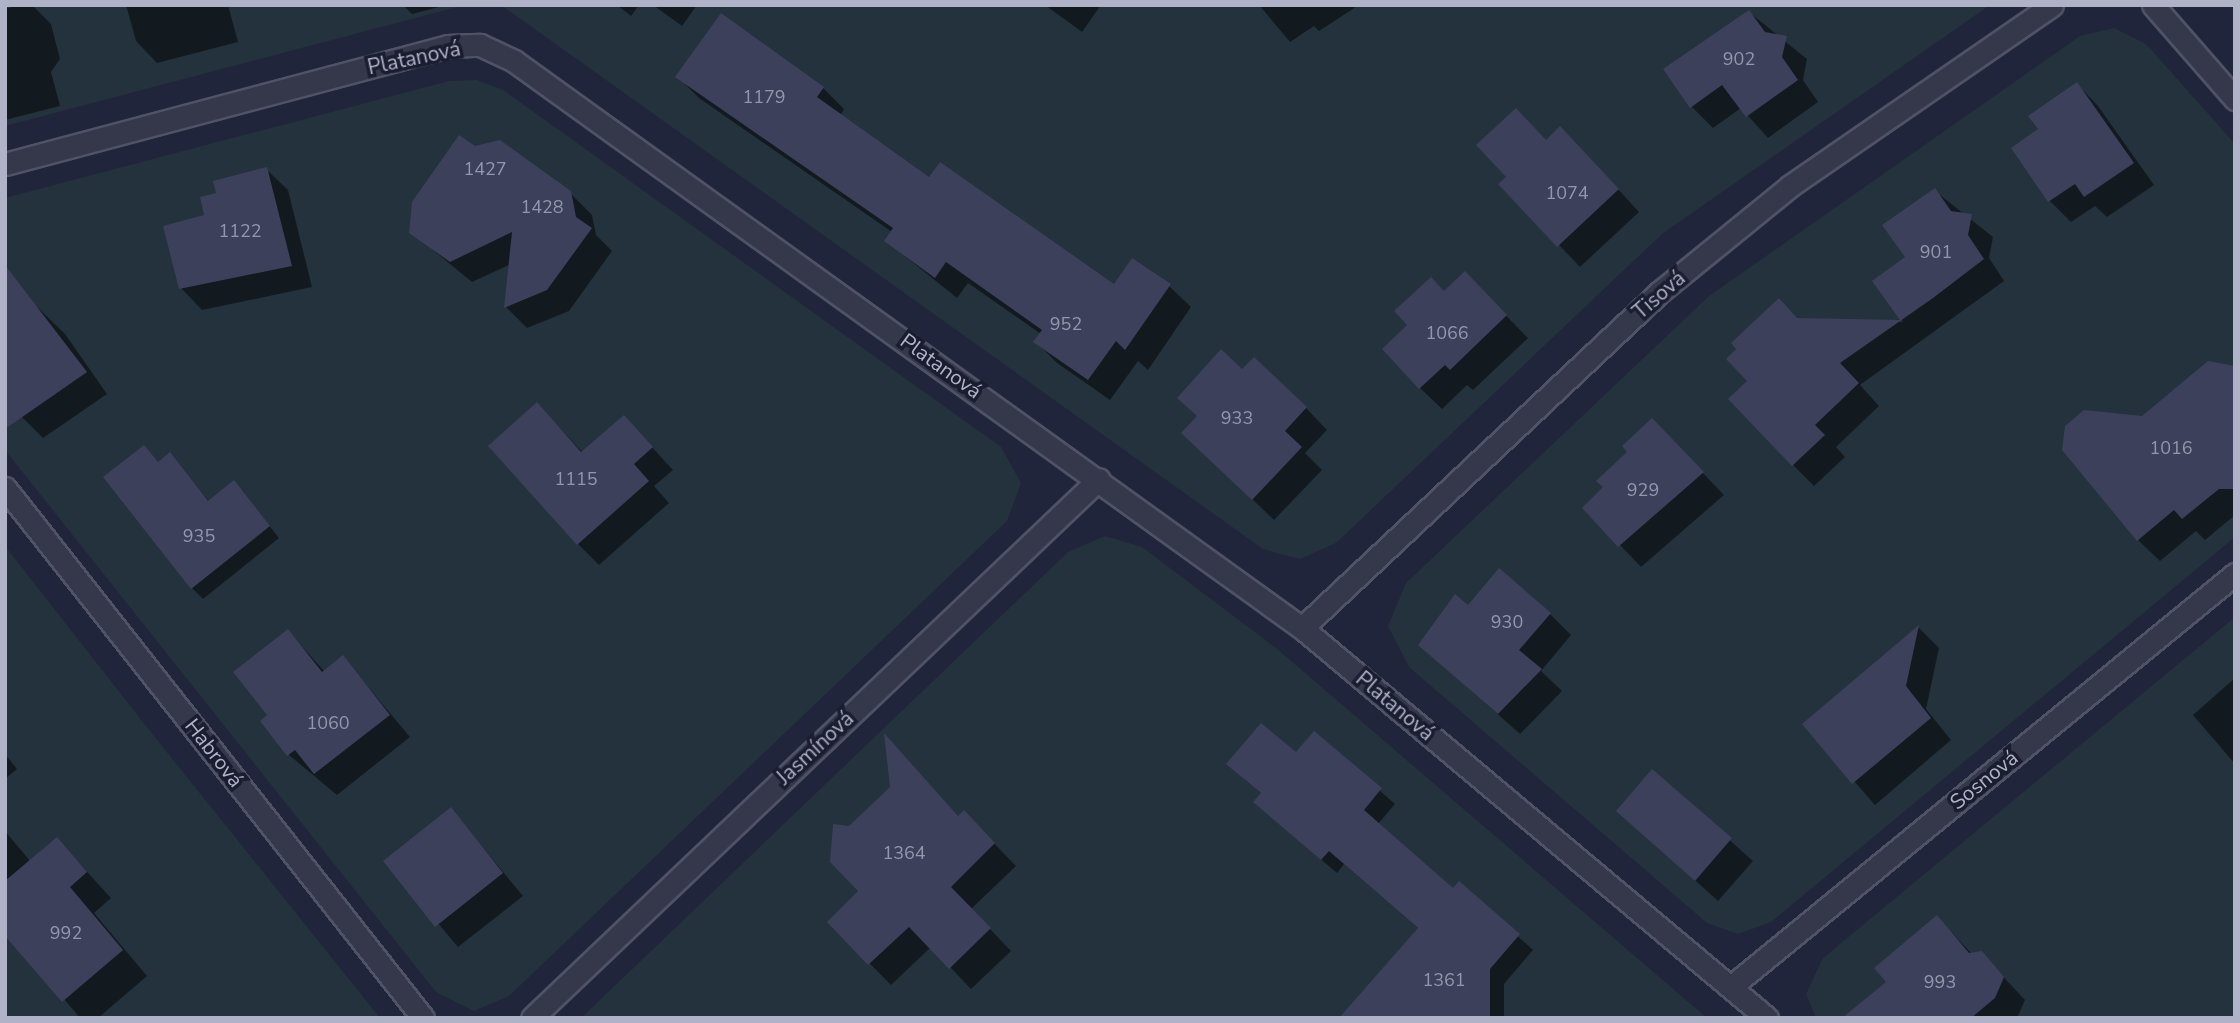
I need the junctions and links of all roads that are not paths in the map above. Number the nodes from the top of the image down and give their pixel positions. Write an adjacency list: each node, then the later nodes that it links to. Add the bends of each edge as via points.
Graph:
1 (2052, 5): 8 (street, Tisová, via 1790,186 1661,291)
2 (2153, 5): 3 (street)
3 (2235, 99)
4 (5, 163): 5 (street, Platanová, via 447,46 480,45 514,61)
5 (1099, 479): 8 (street, Platanová); 11 (street, Jasmínová)
6 (5, 488): 10 (street, Habrová)
7 (2235, 574): 9 (street, Sosnová)
8 (1302, 628): 9 (street, Platanová)
9 (1733, 985): 12 (street, Platanová)
10 (423, 1018)
11 (531, 1018)
12 (1768, 1018)

